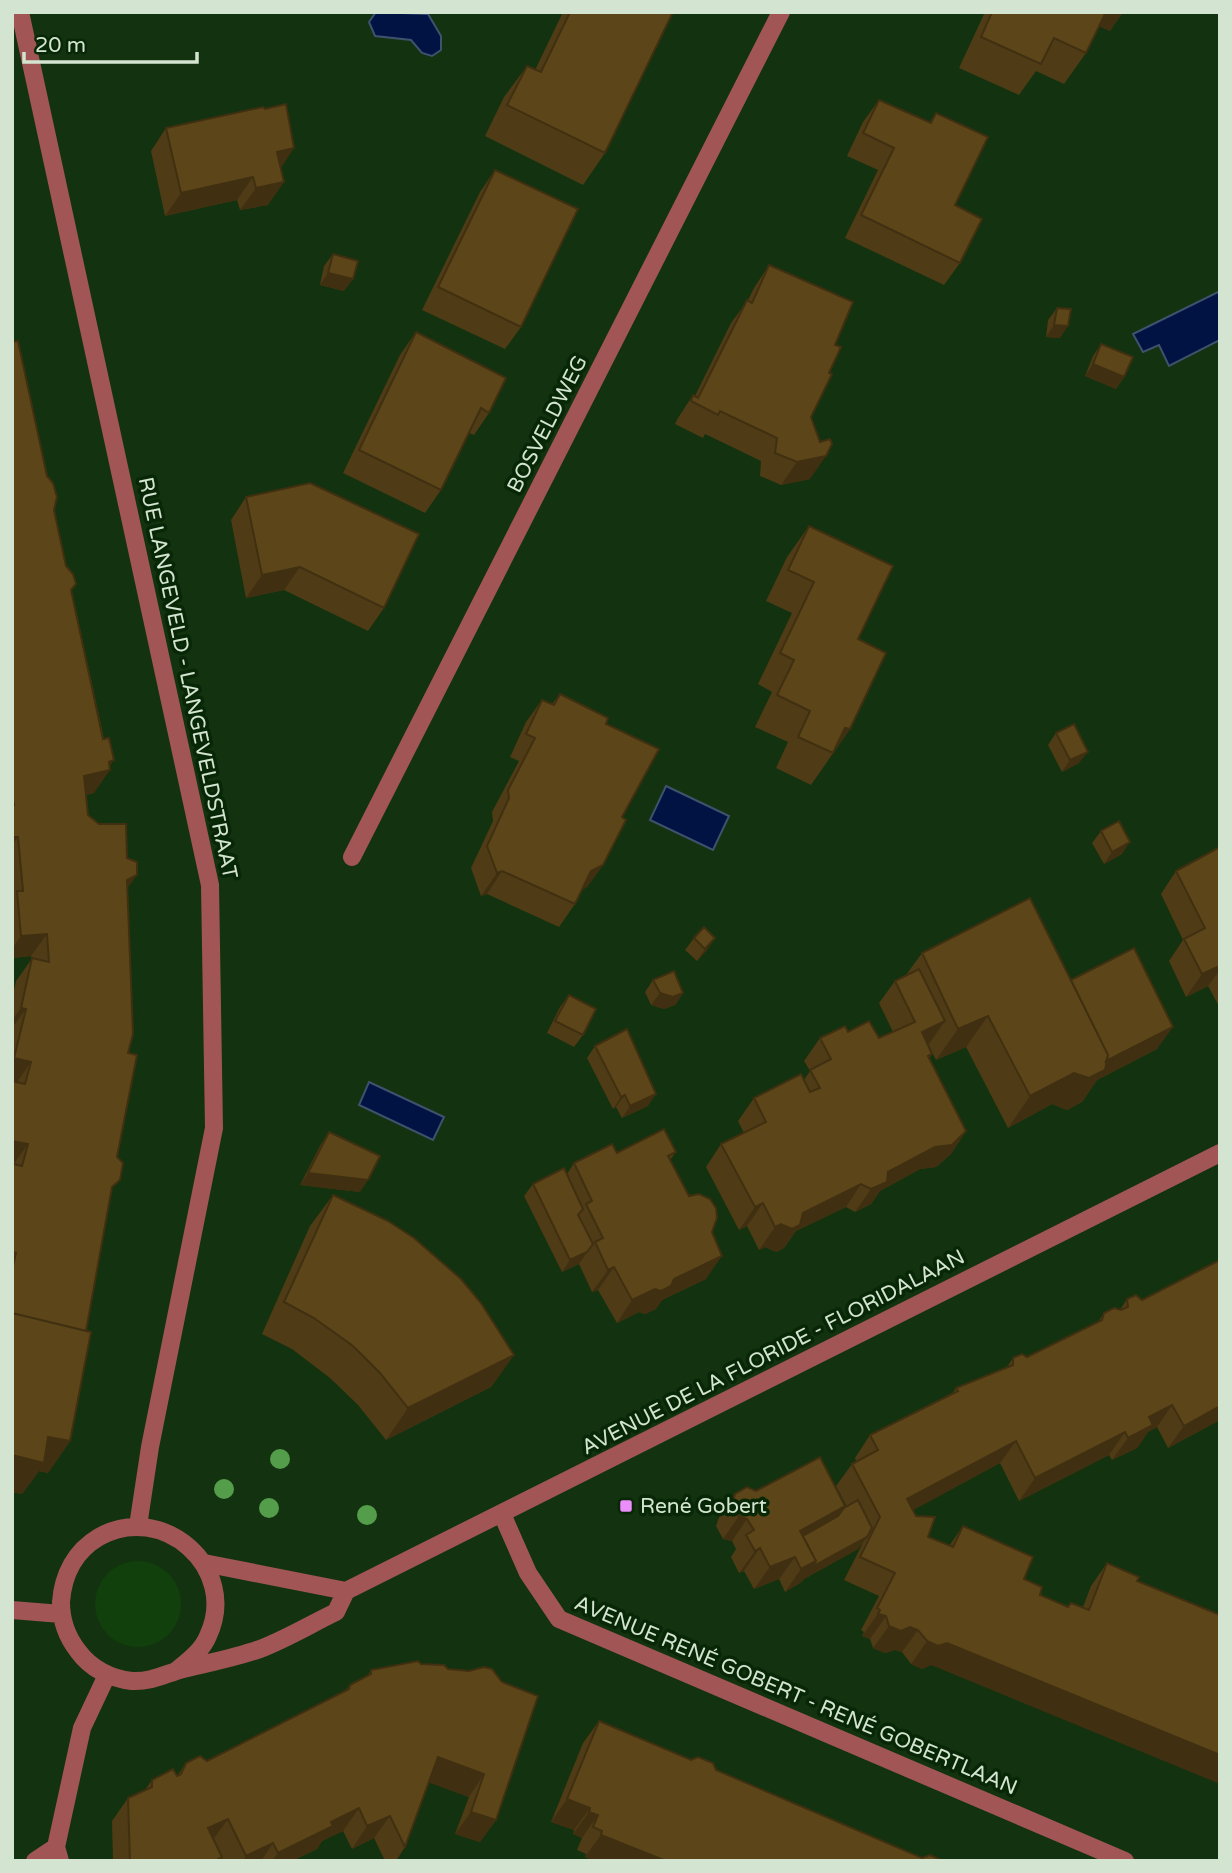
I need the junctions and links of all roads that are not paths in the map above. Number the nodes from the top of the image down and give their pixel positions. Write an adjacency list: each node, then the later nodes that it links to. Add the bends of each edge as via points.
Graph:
1 (20, 12): 6 (street, RUE LANGEVELD - LANGEVELDSTRAAT, via 210,885 214,1128)
2 (782, 12): 3 (street, BOSVELDWEG)
3 (352, 857)
4 (1220, 1153): 5 (street, AVENUE DE LA FLORIDE - FLORIDALAAN)
5 (502, 1514): 8 (street, AVENUE DE LA FLORIDE - FLORIDALAAN); 15 (street, AVENUE RENÉ GOBERT - RENÉ GOBERTLAAN, via 528,1573 559,1619)
6 (138, 1526): 7 (street, AVENUE DE LA FLORIDE - FLORIDALAAN, via 164,1530 187,1543); 10 (street, AVENUE DE LA FLORIDE - FLORIDALAAN, via 112,1530 89,1543 72,1562 62,1588)
7 (204, 1563): 8 (street); 11 (street, AVENUE DE LA FLORIDE - FLORIDALAAN, via 214,1587 215,1614 208,1637)
8 (346, 1591): 11 (street, AVENUE DE LA FLORIDE - FLORIDALAAN, via 336,1612 259,1649)
9 (12, 1610): 10 (street)
10 (61, 1614): 12 (street, AVENUE DE LA FLORIDE - FLORIDALAAN, via 69,1639 84,1661)
11 (176, 1671): 12 (street, AVENUE DE LA FLORIDE - FLORIDALAAN, via 154,1680 130,1681)
12 (107, 1675): 13 (street, via 82,1728)
13 (58, 1854): 14 (street)
14 (35, 1861)
15 (1125, 1861)

